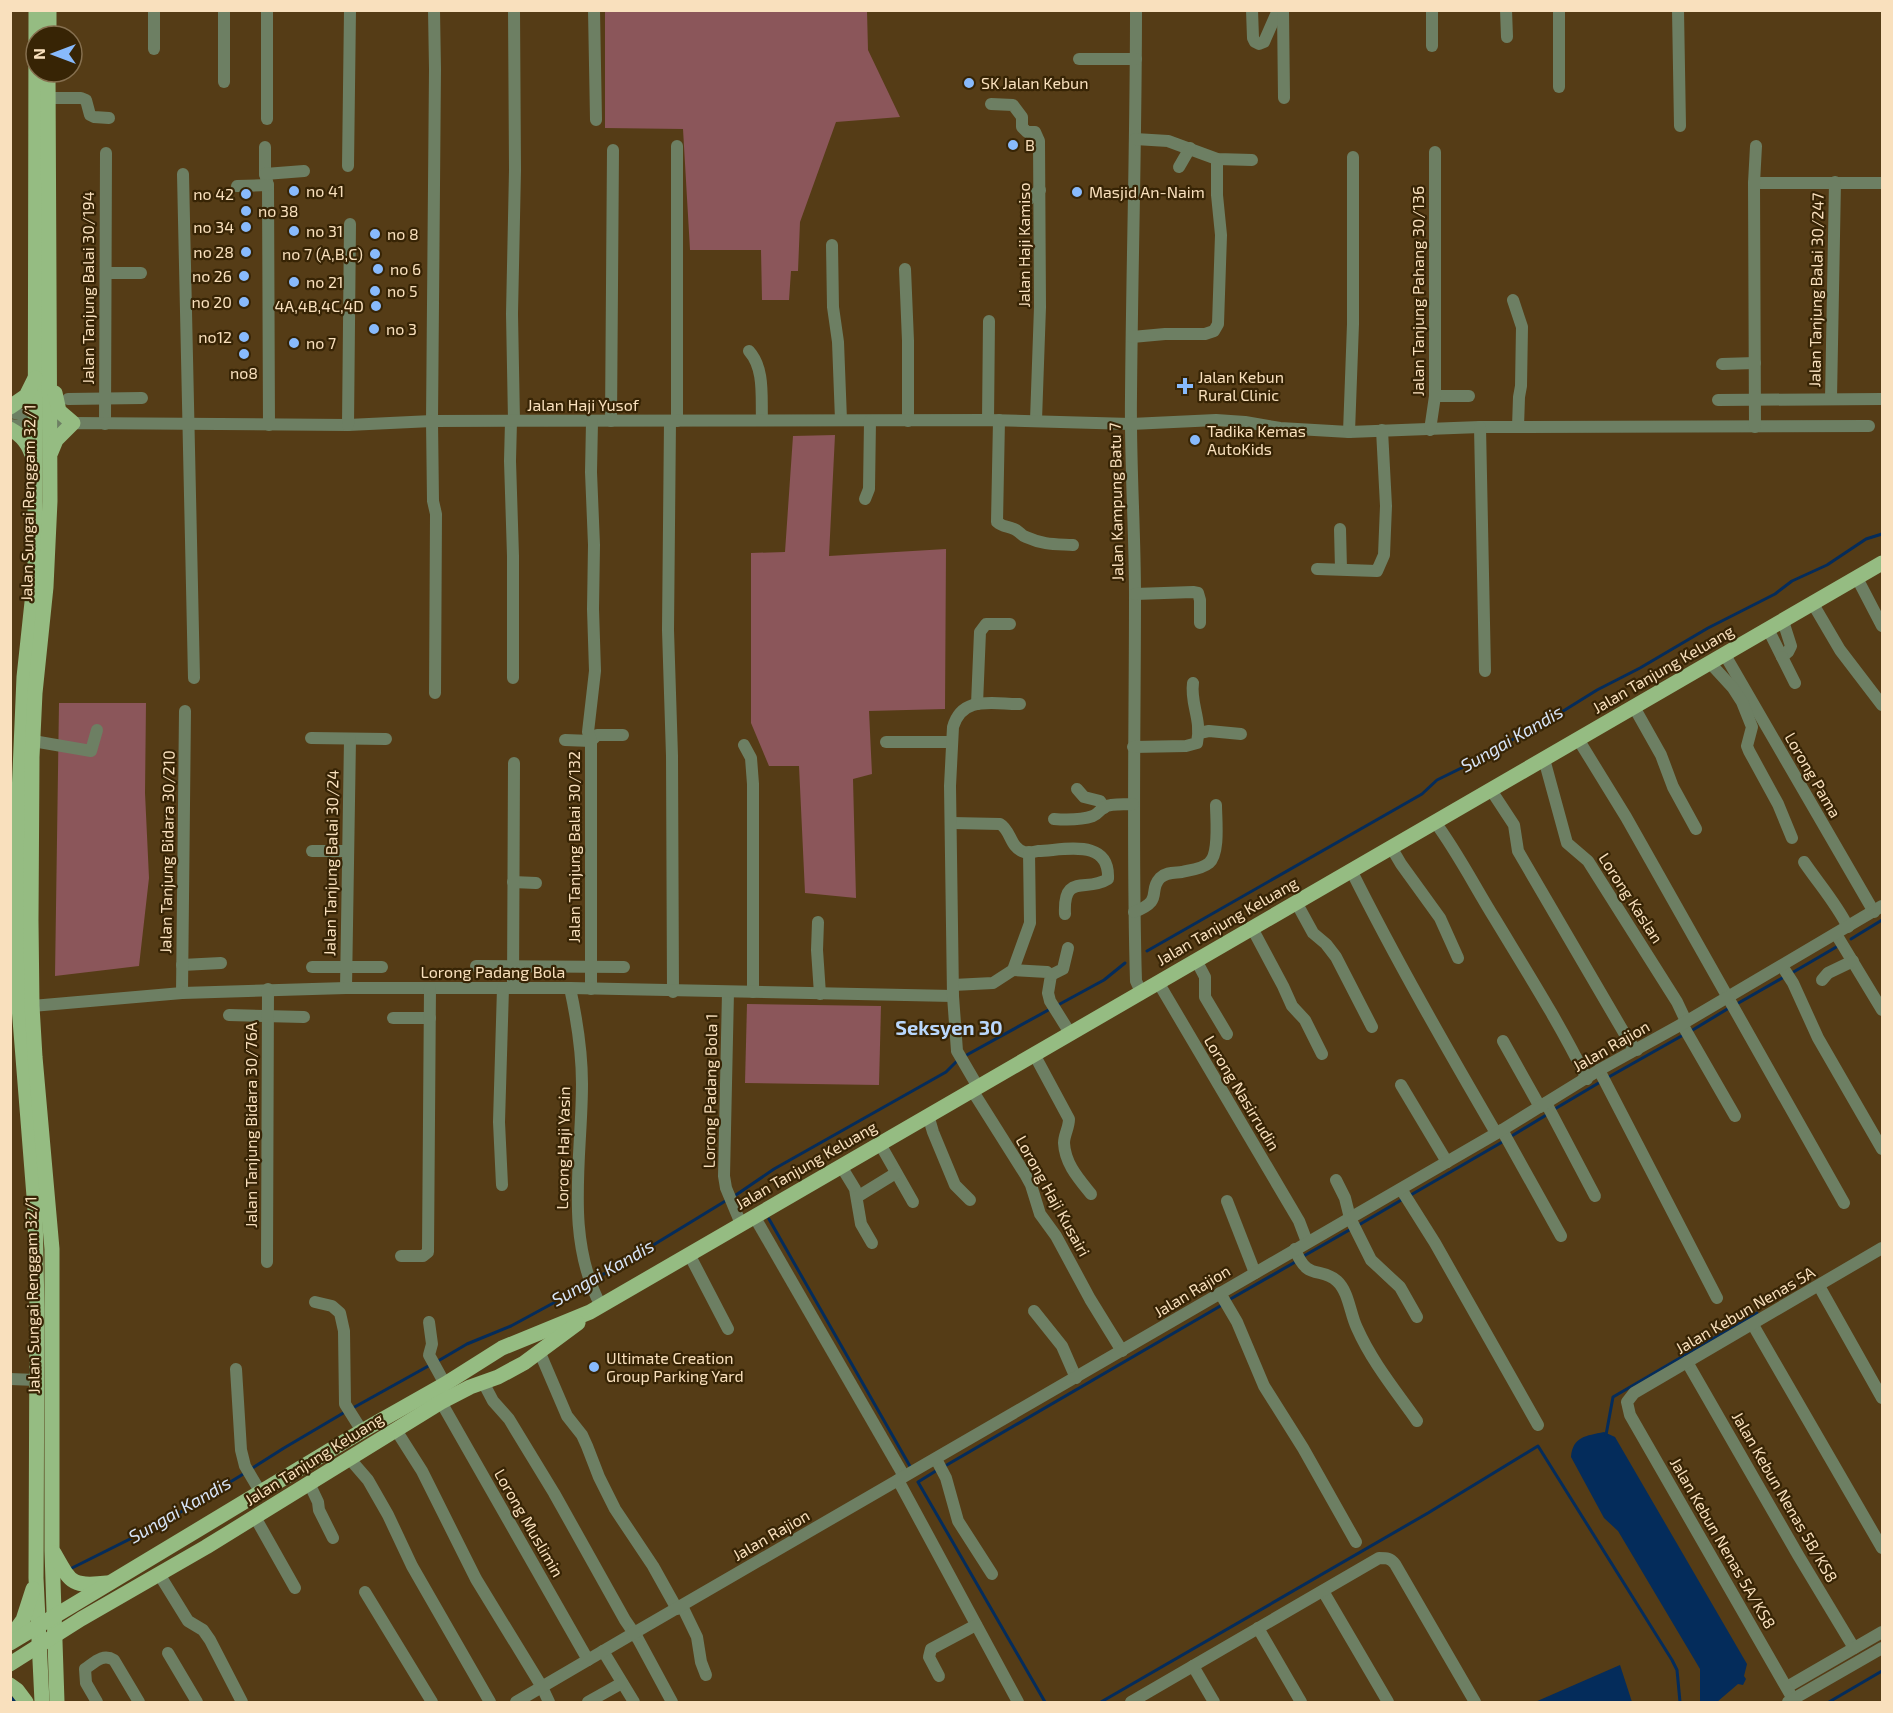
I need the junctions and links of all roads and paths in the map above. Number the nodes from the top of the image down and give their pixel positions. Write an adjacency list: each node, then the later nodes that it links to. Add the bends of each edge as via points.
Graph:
1 (154, 10): 17 (street)
2 (224, 10): 20 (street)
3 (267, 10): 28 (street)
4 (350, 10): 42 (street)
5 (434, 10): 80 (street)
6 (514, 10): 81 (street)
7 (594, 10): 29 (street)
8 (1136, 10): 19 (street, Jalan Kampung Batu 7)
9 (1252, 10): 10 (street, via 1253,38 1259,44 1264,42)
10 (1281, 10): 25 (street)
11 (1432, 10): 16 (street)
12 (1506, 10): 15 (street)
13 (1559, 10): 23 (street)
14 (1678, 10): 30 (street)
15 (1507, 37)
16 (1432, 46)
17 (154, 49)
18 (1079, 59): 19 (street)
19 (1136, 59): 31 (street, Jalan Kampung Batu 7)
20 (224, 82)
21 (44, 84): 65 (main road, Jalan Sungai Renggam 32/1)
22 (46, 84): 24 (main road, Jalan Sungai Renggam 32/1)
23 (1559, 87)
24 (48, 98): 27 (street, via 81,98 86,100 90,115); 58 (main road, Jalan Sungai Renggam 32/1)
25 (1284, 98)
26 (991, 104): 51 (street, Jalan Haji Kamiso, via 1013,105 1022,117 1022,127 1035,132 1039,141)
27 (109, 118)
28 (267, 119)
29 (596, 120)
30 (1680, 126)
31 (1135, 139): 35 (street, via 1168,141); 61 (street, Jalan Kampung Batu 7)
32 (677, 146): 83 (street)
33 (1756, 146): 48 (street)
34 (265, 147): 46 (street)
35 (1190, 148): 40 (street); 43 (street)
36 (613, 150): 82 (street)
37 (1435, 152): 66 (street, Jalan Tanjung Pahang 30/136)
38 (106, 153): 56 (street, Jalan Tanjung Balai 30/194)
39 (1353, 157): 101 (street, via 1353,324)
40 (1217, 159): 41 (street); 61 (street, via 1221,235 1218,324 1214,331 1205,334)
41 (1252, 160)
42 (348, 165)
43 (1179, 167)
44 (304, 171): 46 (street)
45 (183, 174): 90 (street)
46 (267, 180): 50 (street); 92 (street)
47 (1835, 182): 48 (street); 49 (street); 71 (street, Jalan Tanjung Balai 30/247)
48 (1754, 183): 64 (street)
49 (1882, 183)
50 (237, 186)
51 (1041, 190): 52 (street); 79 (street, Jalan Haji Kamiso)
52 (1025, 202)
53 (350, 224): 93 (street)
54 (832, 244): 77 (street)
55 (905, 269): 85 (street)
56 (106, 273): 57 (street); 70 (street, Jalan Tanjung Balai 30/194)
57 (141, 273)
58 (49, 296): 87 (main road, via 55,308 55,399 59,411); 88 (main road, Jalan Sungai Renggam 32/1)
59 (1513, 300): 96 (street, via 1522,327)
60 (989, 321): 78 (street)
61 (1132, 337): 91 (street, Jalan Kampung Batu 7)
62 (749, 351): 76 (street, via 756,359 761,382)
63 (1722, 363): 64 (street)
64 (1755, 363): 74 (street)
65 (36, 375): 75 (main road, via 26,396); 88 (main road, Jalan Sungai Renggam 32/1)
66 (1435, 396): 67 (street); 100 (street, Jalan Tanjung Pahang 30/136)
67 (1469, 396)
68 (142, 398): 70 (street)
69 (68, 399): 70 (street)
70 (104, 399): 89 (street, Jalan Tanjung Balai 30/194)
71 (1831, 399): 72 (street); 74 (street)
72 (1882, 399)
73 (1718, 400): 74 (street)
74 (1755, 400): 97 (street)
75 (10, 410): 88 (street, Jalan Sungai Renggam 32/1)
76 (762, 420): 77 (street, Jalan Haji Yusof); 83 (street, Jalan Haji Yusof)
77 (841, 420): 84 (street, Jalan Haji Yusof)
78 (994, 420): 79 (street, Jalan Haji Yusof); 85 (street, Jalan Haji Yusof); 107 (street, via 997,522 1041,544)
79 (1036, 420): 91 (street, Jalan Haji Yusof)
80 (432, 421): 81 (street, Jalan Haji Yusof); 93 (street, Jalan Haji Yusof); 105 (street)
81 (513, 421): 86 (street, Jalan Haji Yusof); 125 (street)
82 (611, 421): 83 (street, Jalan Haji Yusof); 86 (street, Jalan Haji Yusof)
83 (674, 421): 204 (street, via 668,630)
84 (870, 421): 85 (street, Jalan Haji Yusof); 104 (street, via 869,489)
85 (908, 421)
86 (592, 422): 143 (street, Jalan Tanjung Balai 30/132, via 595,671 589,714)
87 (73, 423): 88 (street, Jalan Haji Yusof); 89 (street, Jalan Haji Yusof); 102 (main road, via 56,440)
88 (42, 424): 95 (street, Jalan Sungai Renggam 32/1); 102 (main road, Jalan Sungai Renggam 32/1); 103 (main road, Jalan Sungai Renggam 32/1)
89 (105, 424): 90 (street, Jalan Haji Yusof)
90 (188, 424): 92 (street, Jalan Haji Yusof); 124 (street)
91 (1131, 424): 101 (street, Jalan Haji Yusof, via 1216,420); 112 (street, Jalan Kampung Batu 7)
92 (269, 425): 93 (street, Jalan Haji Yusof)
93 (348, 425)
94 (1869, 426): 97 (street, Jalan Haji Yusof)
95 (10, 427): 103 (main road, via 29,447)
96 (1518, 427): 97 (street, Jalan Haji Yusof); 98 (street, Jalan Haji Yusof)
97 (1755, 427)
98 (1480, 428): 100 (street, Jalan Haji Yusof); 122 (street)
99 (1382, 430): 100 (street, Jalan Haji Yusof); 101 (street, Jalan Haji Yusof); 110 (street, via 1384,555 1377,571)
100 (1430, 430)
101 (1348, 432)
102 (50, 455): 142 (main road, Jalan Sungai Renggam 32/1, via 46,586)
103 (36, 466): 156 (main road, Jalan Sungai Renggam 32/1, via 35,574)
104 (865, 499)
105 (433, 501): 123 (street, via 429,519); 128 (street)
106 (1340, 529): 110 (street)
107 (1073, 544)
108 (1882, 563): 111 (main road, Jalan Tanjung Keluang)
109 (1317, 568): 110 (street)
110 (1341, 569)
111 (1861, 585): 113 (main road, Jalan Tanjung Keluang); 117 (street)
112 (1135, 594): 115 (street, via 1198,593); 148 (street, Jalan Kampung Batu 7)
113 (1816, 610): 114 (main road, Jalan Tanjung Keluang); 131 (street, via 1840,650)
114 (1783, 621): 118 (main road, Jalan Tanjung Keluang); 119 (street, via 1791,646)
115 (1200, 623)
116 (1010, 624): 129 (street, via 986,624 980,632)
117 (1882, 626)
118 (1768, 629): 119 (street); 120 (main road, Jalan Tanjung Keluang)
119 (1782, 657): 127 (street)
120 (1728, 661): 121 (main road, Jalan Tanjung Keluang); 171 (street, Lorong Pama)
121 (1710, 663): 132 (main road, Jalan Tanjung Keluang); 161 (street, via 1742,702 1752,728 1749,751)
122 (1485, 671)
123 (428, 672)
124 (194, 678)
125 (513, 678)
126 (1193, 683): 135 (street, via 1191,692)
127 (1795, 683)
128 (435, 693)
129 (977, 704): 130 (street); 145 (street, via 961,710)
130 (1020, 704)
131 (1882, 705)
132 (1634, 707): 147 (main road, Jalan Tanjung Keluang); 160 (street)
133 (185, 711): 184 (street, Jalan Tanjung Bidara 30/210)
134 (97, 730): 142 (street, via 91,751)
135 (1199, 733): 136 (street); 148 (street, via 1197,743 1186,746)
136 (1241, 734)
137 (622, 735): 143 (street, via 597,735)
138 (311, 738): 139 (street)
139 (350, 739): 140 (street); 165 (street, Jalan Tanjung Balai 30/24)
140 (386, 739)
141 (565, 740): 143 (street)
142 (33, 741): 211 (main road, Jalan Sungai Renggam 32/1)
143 (591, 741): 188 (street, Jalan Tanjung Balai 30/132)
144 (885, 742): 145 (street)
145 (952, 742): 159 (street)
146 (744, 745): 206 (street, via 752,759 753,784)
147 (1582, 746): 150 (main road, Jalan Tanjung Keluang); 210 (street)
148 (1133, 747): 153 (street, Jalan Kampung Batu 7)
149 (514, 763): 169 (street)
150 (1546, 766): 152 (main road, Jalan Tanjung Keluang); 218 (street, Lorong Kaslan, via 1567,843 1588,861 1677,1002)
151 (1077, 789): 155 (street, via 1100,801)
152 (1494, 795): 158 (main road, Jalan Tanjung Keluang); 223 (street, via 1514,825 1518,851)
153 (1134, 804): 155 (street); 173 (street, Jalan Kampung Batu 7)
154 (1216, 805): 173 (street, via 1215,855 1210,862 1163,875 1153,899)
155 (1104, 808): 157 (street, via 1092,816)
156 (14, 811): 162 (main road, Jalan Sungai Renggam 32/1)
157 (1054, 819)
158 (1436, 822): 163 (main road, Jalan Tanjung Keluang); 227 (street)
159 (952, 823): 166 (street, via 1000,824 1013,844); 203 (street)
160 (1696, 829)
161 (1792, 837)
162 (14, 838): 236 (main road, Jalan Sungai Renggam 32/1, via 19,1007)
163 (1391, 847): 168 (main road, Jalan Tanjung Keluang); 180 (street, via 1440,918)
164 (312, 851): 165 (street)
165 (348, 851): 185 (street, Jalan Tanjung Balai 30/24)
166 (1029, 852): 174 (street, via 1087,849 1102,855 1108,879 1071,888); 193 (street, via 1030,923)
167 (1804, 861): 176 (street)
168 (1351, 870): 172 (main road, Jalan Tanjung Keluang); 233 (street, via 1436,1029)
169 (513, 882): 170 (street); 187 (street)
170 (536, 883)
171 (1873, 906): 176 (street, Jalan Rajion)
172 (1299, 907): 177 (main road, Jalan Tanjung Keluang); 219 (street, via 1313,933 1336,957)
173 (1134, 912): 207 (street, Jalan Kampung Batu 7, via 1136,981)
174 (1065, 914)
175 (818, 922): 209 (street)
176 (1848, 927): 178 (street, Jalan Rajion)
177 (1252, 928): 181 (main road, Jalan Tanjung Keluang); 225 (street)
178 (1836, 934): 182 (street); 192 (street, Jalan Rajion)
179 (1068, 948): 194 (street, via 1063,969)
180 (1458, 958)
181 (1196, 960): 196 (main road, Jalan Tanjung Keluang); 221 (street, via 1205,977 1205,997)
182 (1853, 960): 195 (street); 212 (street)
183 (220, 963): 184 (street)
184 (182, 965): 208 (street, Jalan Tanjung Bidara 30/210)
185 (346, 966): 189 (street); 190 (street); 197 (street, Jalan Tanjung Balai 30/24)
186 (476, 966): 187 (street)
187 (513, 966): 188 (street); 199 (street)
188 (591, 966): 191 (street); 202 (street, Jalan Tanjung Balai 30/132)
189 (312, 967)
190 (382, 967)
191 (624, 967)
192 (1783, 968): 210 (street, Jalan Rajion); 235 (street)
193 (1013, 970): 194 (street); 203 (street, Lorong Padang Bola, via 993,983)
194 (1051, 975): 220 (street, via 1050,1001)
195 (1822, 980)
196 (1158, 982): 207 (main road, Jalan Tanjung Keluang); 252 (street, Lorong Nasirrudin)
197 (346, 988): 198 (street, Lorong Padang Bola); 201 (street, Lorong Padang Bola)
198 (430, 988): 199 (street, Lorong Padang Bola); 217 (street)
199 (508, 988): 200 (street, Lorong Padang Bola); 241 (street, via 500,1122)
200 (570, 988): 202 (street, Lorong Padang Bola); 265 (street, Lorong Haji Yasin, via 581,1050 577,1203 585,1270)
201 (268, 989): 208 (street, Lorong Padang Bola); 214 (street, Jalan Tanjung Bidara 30/76A)
202 (591, 989): 204 (street, Lorong Padang Bola)
203 (953, 991): 209 (street, Lorong Padang Bola); 229 (street, Lorong Haji Kusairi, via 957,1051)
204 (673, 992): 205 (street, Lorong Padang Bola)
205 (728, 992): 206 (street, Lorong Padang Bola); 250 (street, Lorong Padang Bola 1, via 724,1176 733,1205)
206 (753, 992): 209 (street, Lorong Padang Bola)
207 (1141, 992): 220 (main road, Jalan Tanjung Keluang)
208 (182, 993): 211 (street, Lorong Padang Bola)
209 (820, 994)
210 (1727, 997): 218 (street, Jalan Rajion); 249 (street)
211 (32, 1006): 236 (main road, Jalan Sungai Renggam 32/1)
212 (1882, 1010)
213 (228, 1015): 214 (street)
214 (267, 1016): 215 (street); 259 (street, Jalan Tanjung Bidara 30/76A)
215 (304, 1017)
216 (393, 1018): 217 (street)
217 (430, 1018): 258 (street, via 428,1252 423,1256)
218 (1685, 1025): 223 (street, Jalan Rajion); 232 (street, Lorong Kaslan)
219 (1372, 1027)
220 (1070, 1033): 224 (main road, Jalan Tanjung Keluang)
221 (1227, 1034)
222 (1503, 1041): 230 (street)
223 (1631, 1042): 226 (street, Jalan Rajion)
224 (1034, 1054): 229 (main road, Jalan Tanjung Keluang); 242 (street, via 1069,1119 1064,1141 1071,1168)
225 (1322, 1054)
226 (1602, 1077): 227 (street, Jalan Rajion); 262 (street)
227 (1587, 1079): 230 (street, Jalan Rajion)
228 (1401, 1085): 237 (street)
229 (975, 1088): 231 (main road, Jalan Tanjung Keluang); 271 (street, Lorong Haji Kusairi, via 1034,1191 1040,1214)
230 (1543, 1105): 233 (street, Jalan Rajion); 244 (street)
231 (928, 1115): 234 (main road, Jalan Tanjung Keluang); 246 (street, via 955,1185)
232 (1735, 1116)
233 (1503, 1135): 237 (street, Jalan Rajion); 253 (street)
234 (880, 1144): 238 (main road, Jalan Tanjung Keluang); 239 (street)
235 (1882, 1149)
236 (37, 1154): 279 (main road, Jalan Sungai Renggam 32/1); 297 (main road, Jalan Sungai Renggam 32/1, via 52,1250)
237 (1443, 1157): 243 (street, Jalan Rajion)
238 (841, 1166): 245 (street); 250 (main road, Jalan Tanjung Keluang)
239 (896, 1173): 245 (street); 248 (street)
240 (1336, 1180): 251 (street)
241 (502, 1185)
242 (1091, 1194)
243 (1405, 1194): 251 (street, Jalan Rajion); 285 (street)
244 (1595, 1196)
245 (857, 1197): 254 (street, via 861,1224)
246 (970, 1200)
247 (1227, 1201): 260 (street)
248 (913, 1202)
249 (1844, 1203)
250 (748, 1220): 256 (main road, Jalan Tanjung Keluang); 290 (street, Lorong Padang Bola 1)
251 (1354, 1224): 252 (street, Jalan Rajion); 267 (street, via 1371,1260 1400,1287)
252 (1303, 1232): 257 (street, Jalan Rajion)
253 (1561, 1236)
254 (872, 1243)
255 (1882, 1248): 261 (street, Jalan Kebun Nenas 5A)
256 (689, 1254): 265 (main road, Jalan Tanjung Keluang); 270 (street)
257 (1298, 1255): 260 (street, Jalan Rajion); 284 (street, via 1312,1272 1336,1281 1344,1291 1356,1328)
258 (401, 1256)
259 (267, 1262)
260 (1255, 1273): 263 (street, Jalan Rajion)
261 (1819, 1286): 269 (street, Jalan Kebun Nenas 5A); 281 (street)
262 (1717, 1298)
263 (1224, 1300): 271 (street, Jalan Rajion); 295 (street, via 1264,1386)
264 (315, 1302): 286 (street, via 332,1306 340,1313 345,1331 345,1404)
265 (596, 1309): 272 (main road, Jalan Tanjung Keluang); 274 (main road, Jalan Tanjung Keluang, via 502,1348)
266 (1034, 1311): 277 (street, via 1062,1346)
267 (1417, 1317)
268 (429, 1322): 276 (street, via 429,1355)
269 (1752, 1325): 273 (street, Jalan Kebun Nenas 5A); 296 (street)
270 (728, 1329)
271 (1121, 1349): 277 (street, Jalan Rajion)
272 (540, 1353): 280 (main road, Jalan Tanjung Keluang); 305 (street, via 615,1509)
273 (1687, 1362): 283 (street, Jalan Kebun Nenas 5A, via 1634,1393); 316 (street, Jalan Kebun Nenas 5B/KS8)
274 (473, 1366): 276 (main road, Jalan Tanjung Keluang); 280 (main road, via 509,1350 514,1353 511,1365 491,1373)
275 (236, 1369): 292 (street, via 241,1450)
276 (442, 1378): 286 (main road, Jalan Tanjung Keluang)
277 (1076, 1378): 289 (street, Jalan Rajion)
278 (10, 1379): 279 (street)
279 (36, 1380): 300 (main road, Jalan Sungai Renggam 32/1)
280 (483, 1382): 282 (main road, Jalan Tanjung Keluang); 313 (street, via 554,1493)
281 (1882, 1398)
282 (441, 1402): 287 (main road, Jalan Tanjung Keluang); 320 (street, Lorong Muslimin)
283 (1627, 1402): 327 (street, Jalan Kebun Nenas 5A/KS8, via 1630,1415)
284 (1417, 1421)
285 (1538, 1425)
286 (360, 1428): 292 (main road, Jalan Tanjung Keluang)
287 (396, 1430): 288 (main road, Jalan Tanjung Keluang); 328 (street, via 422,1471 476,1579)
288 (349, 1458): 291 (main road, Jalan Tanjung Keluang); 338 (street, via 368,1480)
289 (937, 1460): 290 (street, Jalan Rajion); 299 (street, via 958,1521)
290 (906, 1477): 305 (street, Jalan Rajion); 307 (street, Lorong Padang Bola 1, via 910,1501)
291 (309, 1483): 293 (main road, Jalan Tanjung Keluang); 294 (street)
292 (257, 1487): 301 (main road, Jalan Tanjung Keluang)
293 (255, 1517): 298 (main road, Jalan Tanjung Keluang); 302 (street)
294 (333, 1538)
295 (1356, 1542)
296 (1882, 1548)
297 (52, 1551): 301 (main road, via 68,1577 78,1584); 306 (main road, Jalan Sungai Renggam 32/1)
298 (159, 1574): 311 (main road, Jalan Tanjung Keluang); 336 (street, via 188,1621 210,1640)
299 (992, 1574)
300 (36, 1578): 308 (main road, Jalan Sungai Renggam 32/1); 312 (main road, via 22,1620)
301 (112, 1583): 306 (main road, Jalan Tanjung Keluang)
302 (295, 1588)
303 (1323, 1591): 309 (street); 347 (street); 348 (street, via 1379,1558 1391,1559)
304 (364, 1592): 337 (street)
305 (680, 1607): 313 (street, Jalan Rajion); 323 (street, via 697,1637)
306 (54, 1617): 308 (main road, Jalan Tanjung Keluang); 311 (main road, Jalan Sungai Renggam 32/1)
307 (976, 1625): 324 (street, via 931,1649 928,1657); 343 (street, Lorong Padang Bola 1)
308 (38, 1627): 314 (main road, Jalan Tanjung Keluang); 315 (main road, Jalan Sungai Renggam 32/1)
309 (1258, 1629): 322 (street); 346 (street)
310 (1882, 1632): 316 (street)
311 (55, 1636): 315 (main road, Jalan Tanjung Keluang); 332 (main road, Jalan Sungai Renggam 32/1)
312 (10, 1638)
313 (638, 1640): 318 (street, Jalan Rajion); 342 (street)
314 (10, 1643)
315 (39, 1646): 321 (main road, Jalan Tanjung Keluang); 331 (main road, Jalan Sungai Renggam 32/1)
316 (1854, 1648): 327 (street)
317 (1882, 1648): 329 (street)
318 (603, 1651): 320 (street, Jalan Rajion); 325 (street)
319 (168, 1653): 335 (street)
320 (588, 1660): 328 (street, Jalan Rajion)
321 (10, 1664)
322 (1193, 1666): 344 (street); 345 (street)
323 (706, 1675)
324 (939, 1676)
325 (622, 1683): 340 (street); 341 (street)
326 (10, 1685): 330 (main road)
327 (1787, 1687): 329 (street, Jalan Kebun Nenas 5A/KS8)
328 (546, 1694): 339 (street, Jalan Rajion)
329 (1790, 1701)
330 (26, 1702)
331 (42, 1702)
332 (57, 1702)
333 (98, 1702): 334 (street, via 86,1683 85,1669 104,1656 114,1660)
334 (139, 1702)
335 (197, 1702)
336 (242, 1702)
337 (432, 1702)
338 (490, 1702)
339 (516, 1702)
340 (588, 1702)
341 (634, 1702)
342 (672, 1702)
343 (1018, 1702)
344 (1131, 1702)
345 (1214, 1702)
346 (1301, 1702)
347 (1388, 1702)
348 (1476, 1702)

